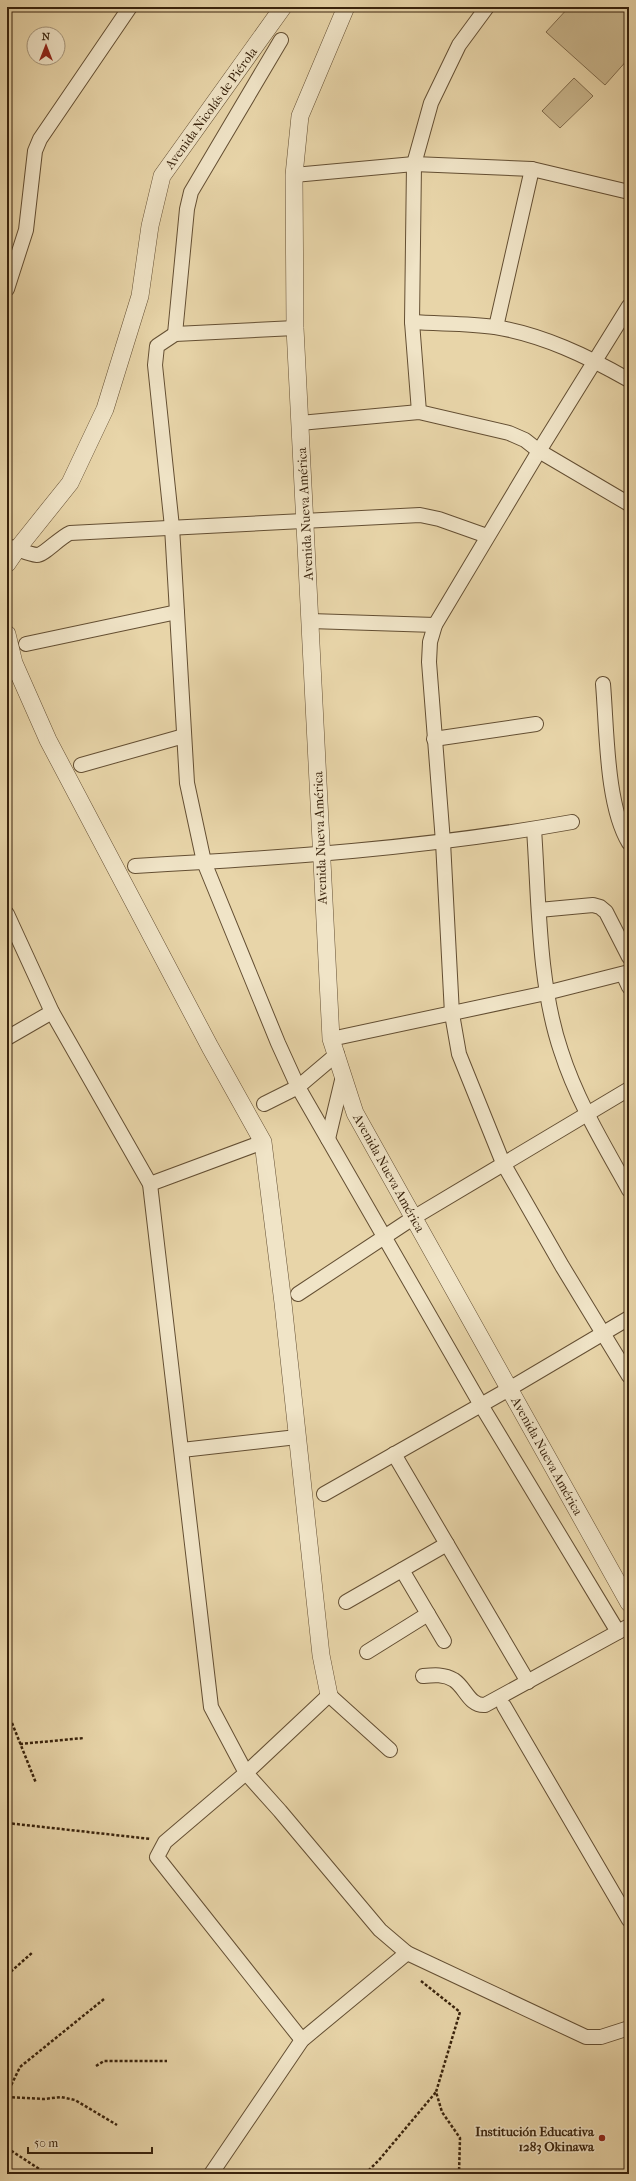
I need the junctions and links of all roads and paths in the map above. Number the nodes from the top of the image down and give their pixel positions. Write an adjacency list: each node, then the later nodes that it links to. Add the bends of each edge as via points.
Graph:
1 (130, 7): 10 (street, via 40,139 35,151 26,230)
2 (283, 7): 25 (street, Avenida Nicolás de Piérola, via 162,176 150,226 140,296 105,409 70,483)
3 (346, 7): 8 (street, Avenida Nueva América, via 300,116)
4 (488, 7): 6 (street, via 456,51 431,103)
5 (280, 40): 15 (street, via 191,192 187,209)
6 (414, 164): 7 (street); 8 (street); 12 (street)
7 (532, 169): 9 (street); 14 (street)
8 (294, 175): 13 (street, Avenida Nueva América)
9 (629, 192)
10 (7, 289)
11 (629, 306): 16 (street)
12 (412, 322): 14 (street); 18 (street)
13 (295, 328): 15 (street); 19 (street, Avenida Nueva América)
14 (496, 328): 16 (street, via 541,339)
15 (175, 334): 23 (street, via 157,346 155,365)
16 (595, 360): 17 (street); 20 (street)
17 (629, 380)
18 (419, 412): 19 (street); 20 (street, via 509,433 525,440)
19 (300, 423): 22 (street, Avenida Nueva América)
20 (539, 451): 21 (street); 24 (street)
21 (629, 504)
22 (305, 521): 23 (street); 24 (street, via 420,515); 28 (street, Avenida Nueva América)
23 (172, 527): 25 (street, via 70,533 60,537 45,554 39,555); 27 (street)
24 (487, 536): 29 (street)
25 (12, 547): 26 (street, Avenida Nicolás de Piérola)
26 (7, 564)
27 (177, 612): 31 (street); 34 (street)
28 (310, 621): 29 (street); 41 (street, Avenida Nueva América)
29 (435, 625): 35 (street, via 430,642 429,662)
30 (7, 634): 60 (street, via 14,663 48,740)
31 (26, 644)
32 (603, 684): 40 (street, via 613,801 618,820)
33 (536, 724): 35 (street)
34 (184, 736): 36 (street); 42 (street, via 187,783)
35 (434, 739): 39 (street)
36 (81, 765)
37 (572, 822): 38 (street)
38 (534, 829): 39 (street); 44 (street)
39 (443, 842): 41 (street); 51 (street)
40 (629, 843)
41 (322, 854): 42 (street); 53 (street, Avenida Nueva América)
42 (204, 862): 43 (street); 55 (street)
43 (135, 866)
44 (539, 910): 46 (street, via 593,905 600,907 606,912); 49 (street)
45 (7, 914): 50 (street)
46 (629, 957)
47 (626, 973): 48 (street); 49 (street)
48 (629, 987)
49 (546, 993): 51 (street); 58 (street, via 561,1052)
50 (52, 1012): 52 (street); 62 (street)
51 (452, 1014): 53 (street); 61 (street, via 463,1068)
52 (7, 1038)
53 (334, 1047): 54 (street, Avenida Nueva América); 55 (street)
54 (343, 1076): 59 (street); 64 (street, Avenida Nueva América, via 355,1113)
55 (298, 1087): 57 (street); 59 (street)
56 (629, 1089): 58 (street)
57 (264, 1104)
58 (586, 1114): 61 (street); 63 (street)
59 (328, 1139): 65 (street)
60 (263, 1142): 62 (street); 72 (street)
61 (503, 1163): 64 (street); 68 (street)
62 (150, 1184): 73 (street)
63 (629, 1190)
64 (413, 1218): 65 (street); 70 (street, Avenida Nueva América)
65 (383, 1238): 66 (street); 71 (street)
66 (298, 1294)
67 (629, 1318): 68 (street)
68 (603, 1333): 69 (street); 70 (street)
69 (629, 1376)
70 (510, 1389): 71 (street); 79 (street, Avenida Nueva América)
71 (481, 1405): 74 (street); 81 (street)
72 (297, 1437): 73 (street); 86 (street, via 321,1655)
73 (182, 1450): 92 (street, via 211,1707)
74 (394, 1454): 75 (street); 76 (street)
75 (324, 1494)
76 (447, 1544): 77 (street); 85 (street)
77 (402, 1570): 78 (street); 80 (street)
78 (346, 1602)
79 (629, 1603)
80 (428, 1614): 82 (street); 83 (street)
81 (623, 1629): 85 (street)
82 (444, 1641)
83 (367, 1652)
84 (423, 1676): 85 (street, via 441,1674 455,1680 479,1705 485,1705)
85 (528, 1682)
86 (329, 1695): 91 (street); 92 (street)
87 (504, 1706): 96 (street)
88 (12, 1723): 90 (path)
89 (84, 1738): 90 (path)
90 (20, 1744): 93 (path)
91 (390, 1750)
92 (246, 1773): 95 (street); 98 (street, via 380,1930)
93 (36, 1783)
94 (7, 1823): 95 (path)
95 (165, 1842): 103 (street, via 157,1857)
96 (629, 1920)
97 (33, 1952): 99 (path)
98 (407, 1953): 102 (street, via 586,2037 602,2037); 103 (street)
99 (7, 1975)
100 (421, 1981): 106 (path, via 460,2012)
101 (104, 1999): 107 (path, via 20,2067)
102 (629, 2028)
103 (302, 2040): 111 (street)
104 (167, 2061): 105 (path, via 104,2061)
105 (96, 2066)
106 (436, 2092): 112 (path); 113 (path, via 442,2112 460,2138)
107 (7, 2096): 108 (path, via 44,2099 61,2097 74,2100)
108 (117, 2125)
109 (7, 2148): 110 (path)
110 (47, 2174)
111 (212, 2174)
112 (365, 2174)
113 (459, 2174)

